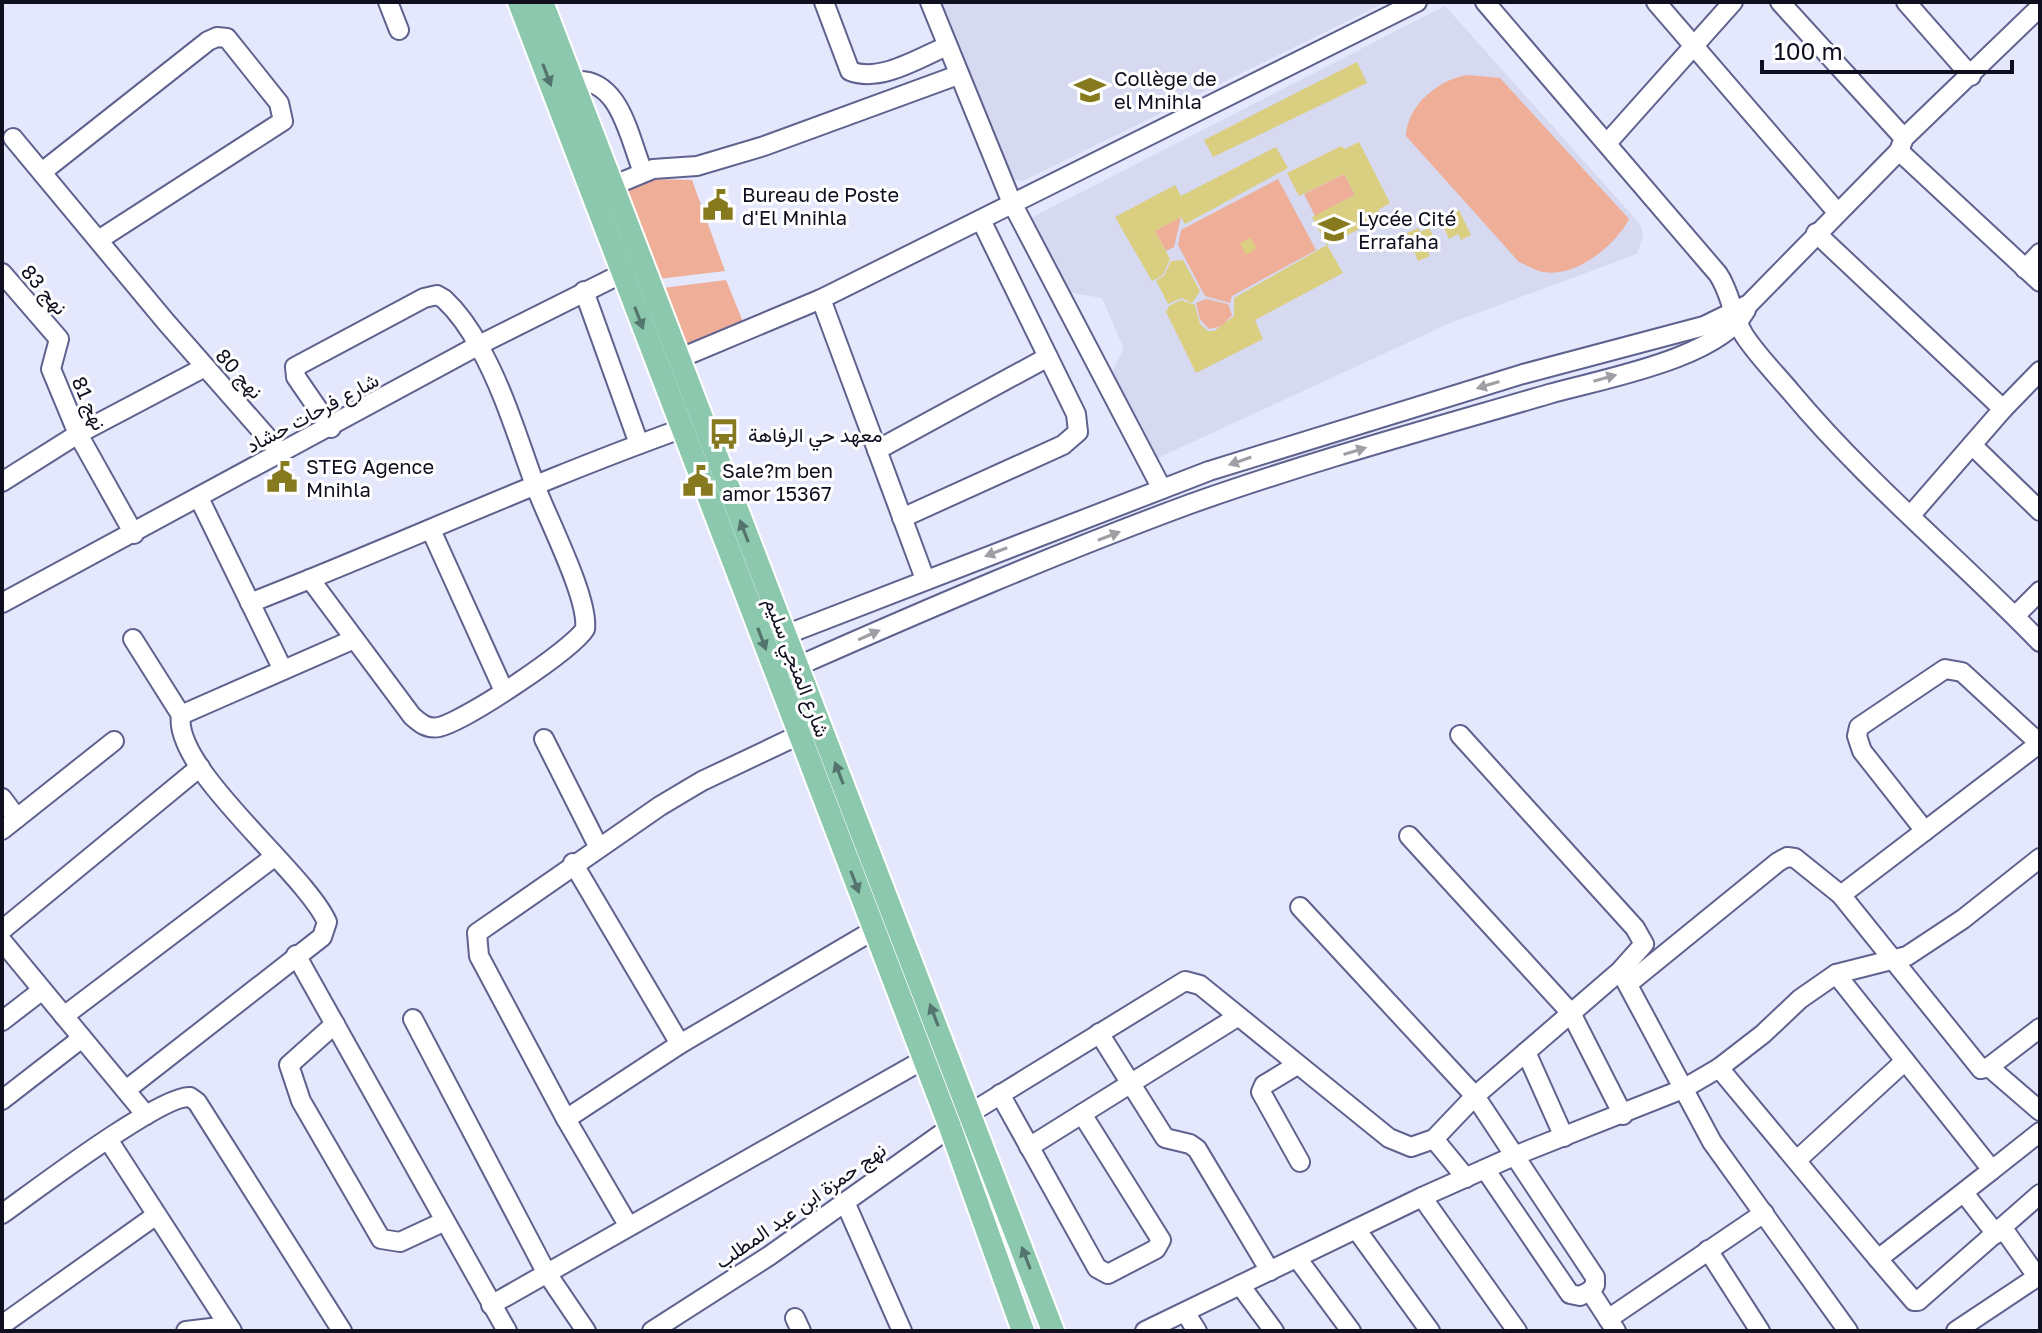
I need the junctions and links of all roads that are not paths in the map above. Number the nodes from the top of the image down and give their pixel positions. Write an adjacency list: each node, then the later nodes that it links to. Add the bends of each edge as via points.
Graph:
1 (388, 2): 14 (street)
2 (519, 2): 35 (main road, شارع المنجي سليم, one-way to 35)
3 (542, 2): 19 (main road, شارع المنجي سليم)
4 (824, 2): 15 (street, via 850,71 861,76)
5 (930, 2): 15 (street)
6 (1417, 2): 26 (street)
7 (1485, 2): 21 (street)
8 (1656, 2): 16 (street)
9 (1733, 2): 16 (street)
10 (1780, 2): 22 (street)
11 (1906, 2): 18 (street)
12 (2035, 2): 13 (street)
13 (2040, 7): 18 (street)
14 (399, 30)
15 (947, 46): 17 (street)
16 (1695, 46): 21 (street); 27 (street)
17 (958, 75): 24 (street, via 736,155); 26 (street)
18 (1971, 76): 22 (street)
19 (573, 81): 24 (street, via 598,84 611,95); 25 (main road, شارع المنجي سليم)
20 (13, 138): 23 (street, نهج 80)
21 (1608, 142): 39 (street, via 1718,274)
22 (1902, 145): 27 (street); 33 (street)
23 (42, 172): 30 (street, نهج 80); 30 (street, via 208,41 227,38 279,103 283,121)
24 (643, 172): 25 (street)
25 (612, 186): 32 (main road, شارع المنجي سليم)
26 (1012, 203): 28 (street); 58 (street)
27 (1837, 212): 29 (street)
28 (981, 220): 38 (street); 42 (street)
29 (1816, 233): 39 (street); 46 (street)
30 (100, 239): 44 (street, نهج 80)
31 (2040, 253): 33 (street)
32 (644, 263): 35 (street, شارع فرحات حشاد); 43 (main road, شارع المنجي سليم)
33 (2025, 269): 36 (street)
34 (2, 273): 40 (street, نهج 83)
35 (622, 273): 37 (street, شارع فرحات حشاد); 48 (main road, شارع المنجي سليم, one-way to 48)
36 (2040, 282)
37 (584, 291): 41 (street, شارع فرحات حشاد); 50 (street)
38 (821, 299): 43 (street); 53 (street)
39 (1741, 313): 52 (street, one-way to 52); 55 (street, one-way to 39, via 1661,361 1701,346); 61 (street, via 1750,343 1811,416 1876,486)
40 (56, 334): 49 (street, نهج 81, via 60,342 51,369)
41 (479, 345): 47 (street, شارع فرحات حشاد); 47 (street, via 451,305 437,295 302,360 295,367 296,377); 57 (street)
42 (1048, 357): 53 (street); 62 (street, via 1076,414 1078,432 1072,440)
43 (678, 359): 71 (main road, شارع المنجي سليم, one-way to 43)
44 (205, 367): 49 (street); 54 (street, نهج 80)
45 (2040, 371): 46 (street)
46 (2003, 409): 51 (street)
47 (331, 428): 54 (street, شارع فرحات حشاد)
48 (681, 429): 50 (street); 79 (main road, شارع المنجي سليم, one-way to 79)
49 (78, 434): 56 (street); 64 (street, نهج 81)
50 (639, 444): 57 (street)
51 (1972, 445): 60 (street); 61 (street)
52 (1282, 446): 55 (street); 58 (street, one-way to 58)
53 (877, 450): 62 (street)
54 (281, 453): 59 (street, شارع فرحات حشاد)
55 (1291, 470): 75 (street, one-way to 55, via 998,579)
56 (2, 482)
57 (535, 486): 63 (street); 77 (street, via 583,605 585,629 571,646)
58 (1162, 489): 66 (street, one-way to 66)
59 (199, 498): 64 (street, شارع فرحات حشاد); 69 (street)
60 (2040, 511)
61 (1911, 515): 70 (street)
62 (902, 518): 66 (street)
63 (431, 530): 65 (street); 77 (street)
64 (134, 534): 68 (street, شارع فرحات حشاد)
65 (310, 579): 69 (street); 73 (street)
66 (925, 579): 71 (street)
67 (2040, 591): 70 (street)
68 (2, 603)
69 (250, 603): 76 (street)
70 (2015, 616): 74 (street)
71 (785, 635): 75 (main road, شارع المنجي سليم)
72 (133, 639): 78 (street)
73 (352, 640): 76 (street); 77 (street, via 425,727 455,721)
74 (2040, 642)
75 (798, 666): 127 (main road, شارع المنجي سليم, one-way to 75)
76 (283, 670): 78 (street)
77 (504, 691)
78 (181, 715): 84 (street)
79 (799, 735): 90 (street, via 702,781); 97 (main road, شارع المنجي سليم, one-way to 97)
80 (1460, 735): 102 (street, via 1640,933 1642,948)
81 (544, 739): 90 (street)
82 (114, 741): 86 (street)
83 (2040, 743): 88 (street); 88 (street, via 1962,672 1945,669 1859,727 1862,751)
84 (200, 767): 91 (street); 96 (street)
85 (2, 798): 86 (street)
86 (17, 818): 87 (street)
87 (2, 830)
88 (1925, 831): 94 (street)
89 (1409, 836): 104 (street)
90 (598, 846): 93 (street)
91 (274, 857): 99 (street, via 327,922 322,937); 105 (street)
92 (2040, 859): 100 (street, via 1963,919)
93 (573, 863): 113 (street); 131 (street, via 482,926 475,940)
94 (1841, 895): 100 (street); 102 (street, via 1787,857)
95 (1300, 907): 124 (street)
96 (2, 930)
97 (874, 930): 113 (street); 115 (main road, شارع المنجي سليم)
98 (2, 941): 103 (street)
99 (296, 955): 109 (street); 122 (street)
100 (1895, 962): 101 (street); 118 (street, via 1981,1069)
101 (1836, 974): 116 (street); 119 (street)
102 (1624, 978): 104 (street); 121 (street)
103 (41, 991): 105 (street); 108 (street)
104 (1571, 1013): 114 (street); 130 (street)
105 (64, 1016): 112 (street)
106 (1237, 1017): 111 (street, نهج حمزة ابن عبد المطلب, via 1200,985 1185,981); 117 (street); 120 (street)
107 (413, 1019): 159 (street)
108 (2, 1021)
109 (335, 1024): 151 (street); 151 (street, via 289,1065 301,1101 381,1239 400,1242)
110 (2040, 1028): 118 (street)
111 (1099, 1033): 120 (street); 123 (street, نهج حمزة ابن عبد المطلب)
112 (82, 1038): 122 (street); 125 (street)
113 (680, 1044): 131 (street)
114 (1526, 1052): 124 (street); 134 (street)
115 (923, 1060): 132 (main road, شارع المنجي سليم); 152 (street)
116 (1905, 1061): 139 (street); 142 (street)
117 (1297, 1065): 135 (street, via 1401,1144); 140 (street, via 1261,1092)
118 (1989, 1067): 126 (street)
119 (1719, 1068): 121 (street); 139 (street)
120 (1132, 1083): 128 (street); 158 (street, via 1165,1138 1197,1149)
121 (1683, 1089): 130 (street); 148 (street, via 1712,1142)
122 (126, 1090): 129 (street)
123 (1000, 1094): 127 (street, نهج حمزة ابن عبد المطلب); 137 (street)
124 (1475, 1096): 135 (street); 138 (street)
125 (2, 1100)
126 (2040, 1111)
127 (972, 1112): 132 (street, نهج حمزة ابن عبد المطلب); 175 (main road, شارع المنجي سليم, one-way to 127)
128 (1082, 1114): 137 (street); 137 (street, via 1160,1237 1156,1249 1114,1273 1101,1272)
129 (146, 1115): 136 (street); 169 (street, via 183,1097 197,1102)
130 (1623, 1115): 134 (street)
131 (566, 1119): 152 (street)
132 (950, 1127): 147 (street, نهج حمزة ابن عبد المطلب); 174 (main road, شارع المنجي سليم)
133 (2040, 1132): 142 (street)
134 (1564, 1137): 138 (street)
135 (1434, 1139): 143 (street)
136 (109, 1141): 149 (street); 150 (street)
137 (1029, 1147)
138 (1514, 1156): 141 (street); 162 (street, via 1595,1277)
139 (1797, 1160): 157 (street)
140 (1300, 1162)
141 (1485, 1169): 143 (street); 162 (street, via 1570,1294)
142 (1992, 1170): 144 (street)
143 (1466, 1178): 146 (street)
144 (1964, 1193): 154 (street); 157 (street)
145 (2040, 1194): 154 (street)
146 (1422, 1197): 153 (street); 181 (street)
147 (845, 1202): 172 (street, نهج حمزة ابن عبد المطلب); 173 (street)
148 (1764, 1213): 155 (street); 183 (street)
149 (2, 1214)
150 (155, 1216): 165 (street); 167 (street)
151 (443, 1222): 163 (street)
152 (628, 1225): 159 (street)
153 (1356, 1229): 156 (street); 180 (street)
154 (1999, 1230): 157 (street, via 1918,1301); 160 (street)
155 (1708, 1250): 166 (street); 182 (street)
156 (1297, 1258): 158 (street); 179 (street)
157 (1878, 1259)
158 (1270, 1271): 161 (street)
159 (546, 1272): 163 (street); 171 (street)
160 (2038, 1275): 184 (street)
161 (1240, 1285): 164 (street); 178 (street)
162 (1590, 1291): 166 (street)
163 (491, 1305): 170 (street)
164 (1185, 1312): 176 (street); 177 (street)
165 (2, 1325)
166 (1612, 1325)
167 (230, 1328): 168 (street)
168 (186, 1331)
169 (342, 1331)
170 (507, 1331)
171 (586, 1331)
172 (652, 1331)
173 (902, 1331)
174 (1023, 1331)
175 (1053, 1331)
176 (1145, 1331)
177 (1197, 1331)
178 (1274, 1331)
179 (1351, 1331)
180 (1430, 1331)
181 (1517, 1331)
182 (1760, 1331)
183 (1848, 1331)
184 (1956, 1331)

